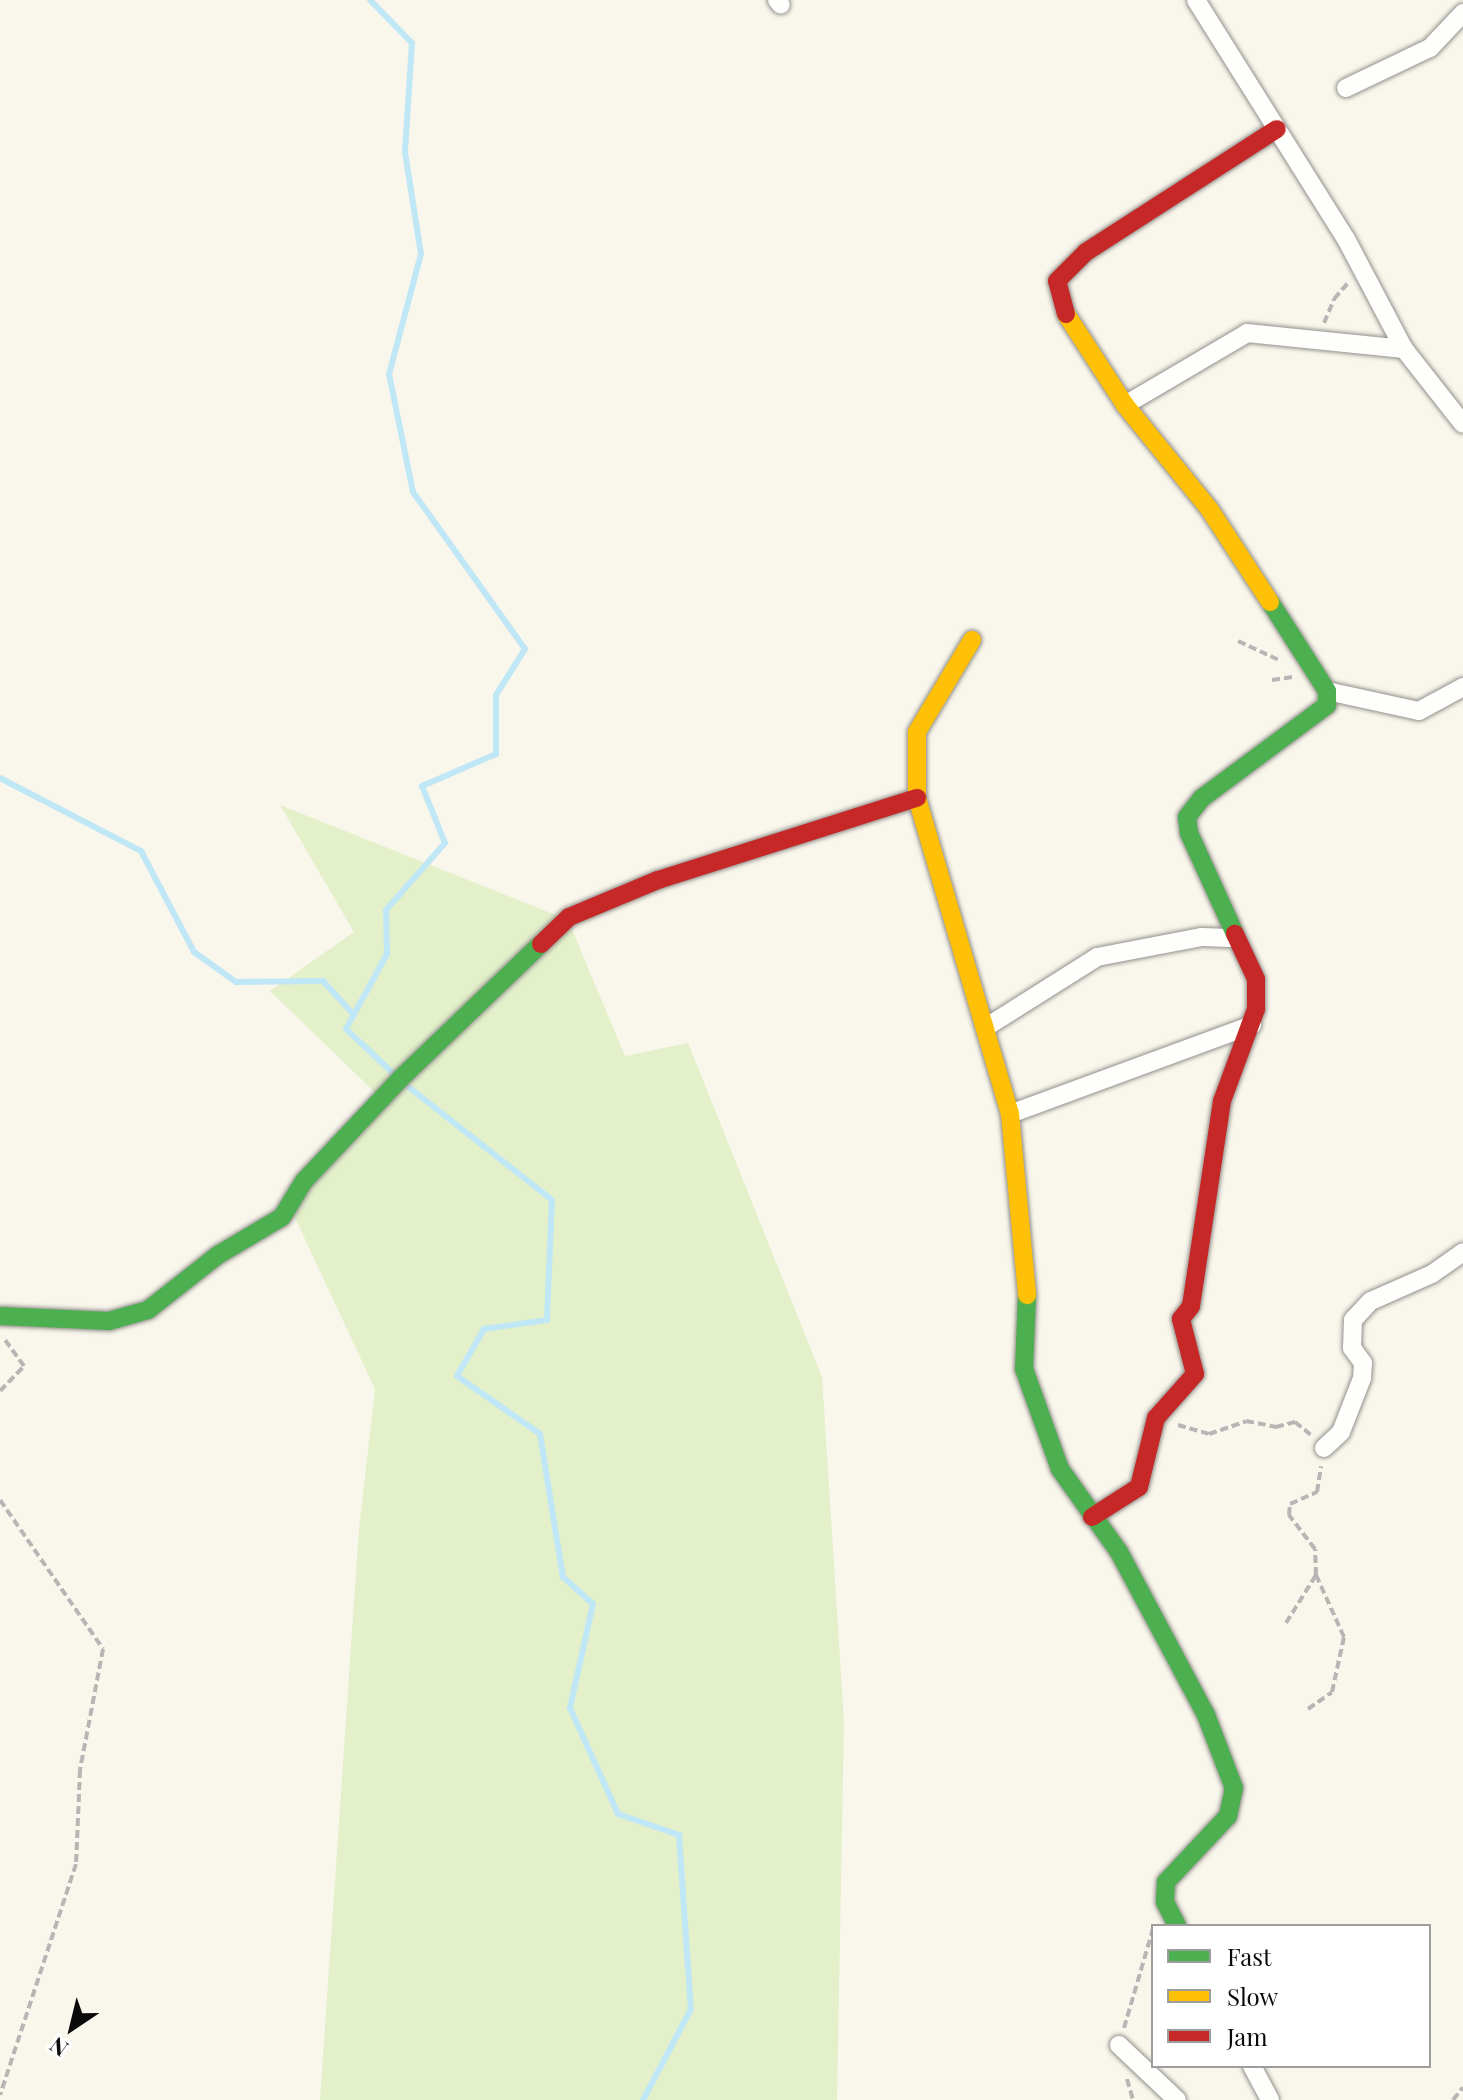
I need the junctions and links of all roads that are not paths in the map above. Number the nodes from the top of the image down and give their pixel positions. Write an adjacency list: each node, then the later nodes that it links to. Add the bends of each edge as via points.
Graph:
1 (1196, 0): 4 (street)
2 (1463, 13): 3 (street, via 1430,48)
3 (1346, 88)
4 (1277, 129): 5 (street, via 1346,239); 6 (street, via 1086,252 1057,281 1063,309)
5 (1404, 349): 6 (street, via 1247,333); 7 (street)
6 (1125, 405): 10 (street, via 1210,510)
7 (1462, 420)
8 (972, 640): 11 (street, via 917,732)
9 (1463, 687): 10 (street, via 1419,711)
10 (1327, 691): 12 (street, via 1327,705 1312,721 1202,798 1187,817 1189,833)
11 (917, 798): 14 (street); 17 (street, via 658,880 569,917 408,1070 304,1181 282,1217 218,1255 148,1310 109,1321)
12 (1236, 938): 13 (street, via 1256,979); 14 (street, via 1202,937 1116,950)
13 (1252, 1025): 15 (street); 19 (street, via 1222,1101 1191,1306 1181,1319 1195,1374 1156,1418 1139,1487)
14 (988, 1026): 15 (street)
15 (1010, 1114): 19 (street, via 1027,1300 1024,1369 1060,1469)
16 (1463, 1252): 18 (street, via 1432,1274 1371,1301 1353,1320 1352,1348 1363,1363 1362,1378 1341,1432)
17 (0, 1316)
18 (1324, 1448)
19 (1092, 1517): 20 (street, via 1119,1552 1206,1715 1234,1788 1228,1816 1166,1882 1165,1902)
20 (1176, 1924)
21 (1119, 2045): 23 (street)
22 (1253, 2068): 24 (street)
23 (1177, 2100)
24 (1270, 2100)

